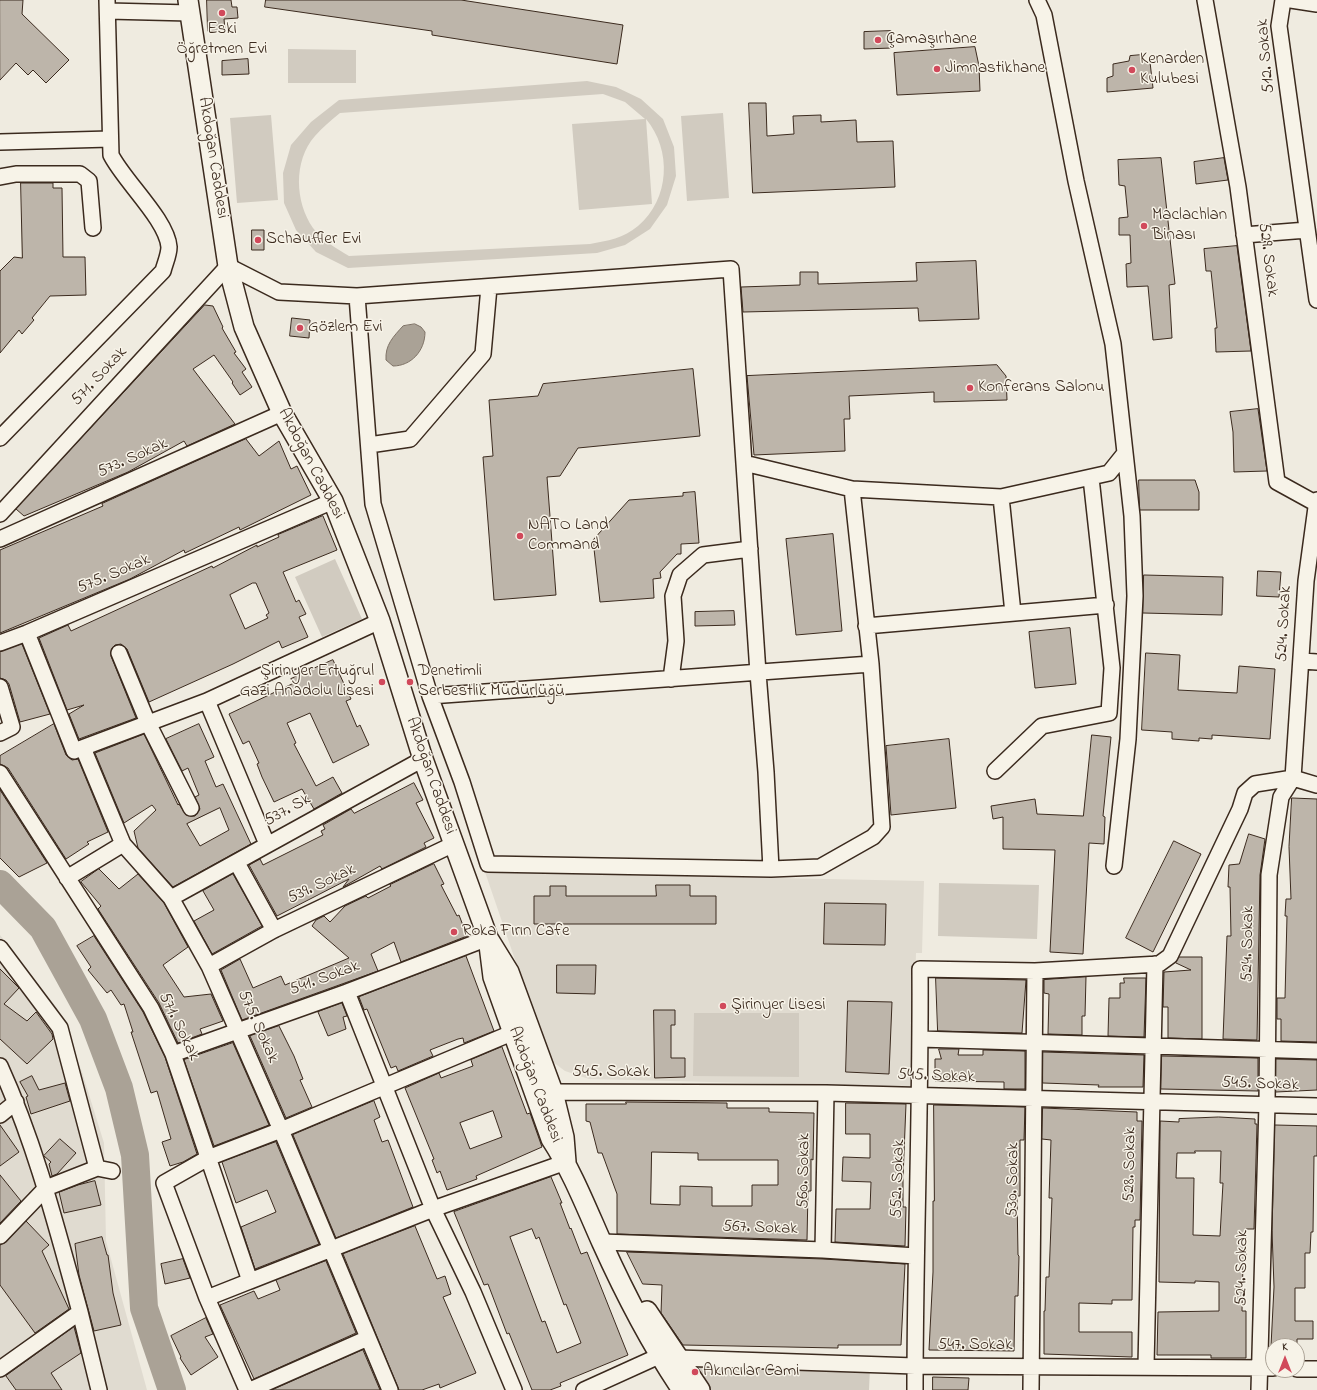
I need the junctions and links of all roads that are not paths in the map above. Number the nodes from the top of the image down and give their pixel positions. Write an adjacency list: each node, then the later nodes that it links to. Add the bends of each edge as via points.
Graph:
1 (1037, 0): 21 (street, via 1044,15 1076,181 1113,344)
2 (1205, 0): 13 (street, 529. Sokak)
3 (1283, 0): 12 (street, 512. Sokak, via 1279,26)
4 (1291, 0): 5 (street)
5 (1317, 4)
6 (107, 6): 7 (street); 8 (street)
7 (189, 6): 14 (main road, Akdoğan Caddesi)
8 (110, 139): 9 (street); 19 (street, via 111,155 117,168 162,227 169,245 163,271)
9 (0, 142)
10 (0, 177): 11 (street, via 16,174 80,174 89,181)
11 (93, 228)
12 (1307, 230): 13 (street); 17 (street, 512. Sokak)
13 (1244, 235): 27 (street, 529. Sokak, via 1277,482)
14 (228, 266): 16 (street, via 279,292); 18 (main road, Akdoğan Caddesi, via 244,327); 28 (street, 571. Sokak)
15 (490, 287): 16 (street); 20 (street, via 483,354 410,439); 22 (street, via 731,269)
16 (357, 296): 20 (street)
17 (1317, 300)
18 (282, 413): 26 (main road, Akdoğan Caddesi); 29 (street, 573. Sokak)
19 (0, 438)
20 (369, 445): 45 (street, via 373,504)
21 (1125, 453): 23 (street, via 1109,473); 60 (street, via 1132,516 1135,596 1128,739)
22 (744, 463): 24 (street); 30 (street)
23 (1092, 478): 25 (street); 32 (street)
24 (852, 489): 25 (street); 35 (street)
25 (1001, 497): 33 (street)
26 (333, 501): 34 (main road, Akdoğan Caddesi); 36 (street, 575. Sokak)
27 (1316, 502): 31 (street, 524. Sokak)
28 (0, 514)
29 (0, 539)
30 (750, 549): 42 (street); 43 (street, via 703,555 680,575 673,596 676,641)
31 (1312, 581): 39 (street, 524. Sokak)
32 (1106, 605): 33 (street); 51 (street, via 1112,668 1109,713 1042,726)
33 (1014, 613): 35 (street)
34 (380, 622): 46 (street); 50 (main road, Akdoğan Caddesi)
35 (866, 626): 41 (street)
36 (27, 633): 37 (street); 49 (street, 575. Sokak)
37 (0, 643)
38 (119, 653): 47 (street)
39 (1302, 661): 40 (street); 53 (street, 524. Sokak)
40 (1317, 662)
41 (871, 664): 42 (street); 61 (street, via 882,827 874,837 820,868)
42 (758, 673): 43 (street); 61 (street)
43 (671, 679): 45 (street)
44 (0, 687): 48 (street, via 12,727)
45 (430, 696): 61 (street, via 462,782 488,864)
46 (207, 701): 47 (street); 57 (street)
47 (148, 723): 49 (street); 55 (street)
48 (0, 732)
49 (79, 749): 56 (street, 575. Sokak)
50 (423, 759): 57 (street, 537. Sk); 58 (main road, Akdoğan Caddesi)
51 (994, 771)
52 (0, 773): 62 (street, 571. Sokak)
53 (1293, 778): 54 (street); 67 (street, via 1255,784 1245,793 1240,809 1170,956); 76 (street, 524. Sokak, via 1281,797 1269,875)
54 (1317, 785)
55 (191, 808)
56 (123, 844): 62 (street); 63 (street, 575. Sokak)
57 (267, 844): 59 (street, 537. Sk)
58 (454, 844): 64 (street, 539. Sokak); 65 (main road, Akdoğan Caddesi)
59 (237, 863): 63 (street, 537. Sk); 64 (street)
60 (1114, 866)
61 (771, 869)
62 (67, 878): 78 (street, 571. Sokak, via 151,1008)
63 (171, 898): 68 (street, 575. Sokak)
64 (274, 930): 68 (street, 539. Sokak)
65 (488, 938): 70 (street, 541. Sokak); 72 (main road, Akdoğan Caddesi, via 493,977); 81 (main road, Akdoğan Caddesi, via 509,972)
66 (0, 948): 93 (street, via 60,1028)
67 (1155, 964): 69 (street); 75 (street, 528. Sokak)
68 (210, 966): 71 (street, 575. Sokak)
69 (1035, 971): 73 (street, 552. Sokak, via 920,969); 74 (street, 530. Sokak)
70 (347, 992): 71 (street, 541. Sokak); 80 (street)
71 (237, 1030): 78 (street, 541. Sokak); 90 (street, 575. Sokak)
72 (514, 1032): 80 (street); 81 (main road, Akdoğan Caddesi)
73 (920, 1039): 74 (street); 83 (street, 552. Sokak)
74 (1034, 1042): 75 (street); 84 (street, 530. Sokak)
75 (1152, 1047): 76 (street); 85 (street, 528. Sokak)
76 (1267, 1050): 77 (street); 87 (street, 524. Sokak)
77 (1317, 1051)
78 (173, 1054): 91 (street, 571. Sokak)
79 (0, 1066): 86 (street)
80 (385, 1086): 90 (street); 96 (street)
81 (545, 1093): 82 (street, 545. Sokak); 92 (main road, Akdoğan Caddesi, via 551,1138)
82 (826, 1093): 83 (street, 545. Sokak); 100 (street, 560. Sokak)
83 (920, 1096): 84 (street, 545. Sokak); 101 (street, 552. Sokak)
84 (1034, 1099): 85 (street, 545. Sokak); 109 (street, 530. Sokak)
85 (1151, 1101): 87 (street, 545. Sokak); 111 (street, 528. Sokak)
86 (16, 1102): 89 (street); 95 (street)
87 (1266, 1104): 88 (street, 545. Sokak); 106 (street, 524. Sokak)
88 (1317, 1106)
89 (0, 1115)
90 (281, 1130): 91 (street); 99 (street, 575. Sokak)
91 (208, 1158): 102 (street, 571. Sokak); 103 (street, via 164,1183)
92 (566, 1162): 96 (street); 98 (main road, Akdoğan Caddesi)
93 (97, 1168): 94 (street); 95 (street)
94 (112, 1171)
95 (46, 1188): 97 (street); 104 (street)
96 (433, 1209): 99 (street); 121 (street, via 473,1292)
97 (0, 1236)
98 (602, 1242): 100 (street, 567. Sokak); 107 (main road, Akdoğan Caddesi); 108 (main road, Akdoğan Caddesi)
99 (332, 1250): 102 (street); 105 (street, 575. Sokak)
100 (823, 1250): 101 (street, 567. Sokak)
101 (916, 1256): 110 (street, 552. Sokak)
102 (250, 1281): 103 (street)
103 (207, 1298): 118 (street)
104 (80, 1312): 115 (street); 117 (street)
105 (368, 1338): 119 (street); 120 (street, 575. Sokak)
106 (1266, 1338)
107 (659, 1356): 122 (street); 123 (main road, Akdoğan Caddesi)
108 (678, 1358): 110 (street, 547. Sokak); 124 (main road, Akdoğan Caddesi)
109 (1031, 1365): 110 (street, 547. Sokak); 111 (street, 547. Sokak); 126 (street, 530. Sokak)
110 (915, 1366): 125 (street, 552. Sokak)
111 (1146, 1366): 112 (street, 547. Sokak)
112 (1265, 1368)
113 (1305, 1369): 114 (street)
114 (1317, 1369)
115 (0, 1370)
116 (1265, 1371): 127 (street, 524. Sokak)
117 (96, 1388)
118 (247, 1390)
119 (250, 1390)
120 (390, 1390)
121 (514, 1390)
122 (584, 1390)
123 (682, 1390)
124 (700, 1390)
125 (915, 1390)
126 (1031, 1390)
127 (1259, 1390)

